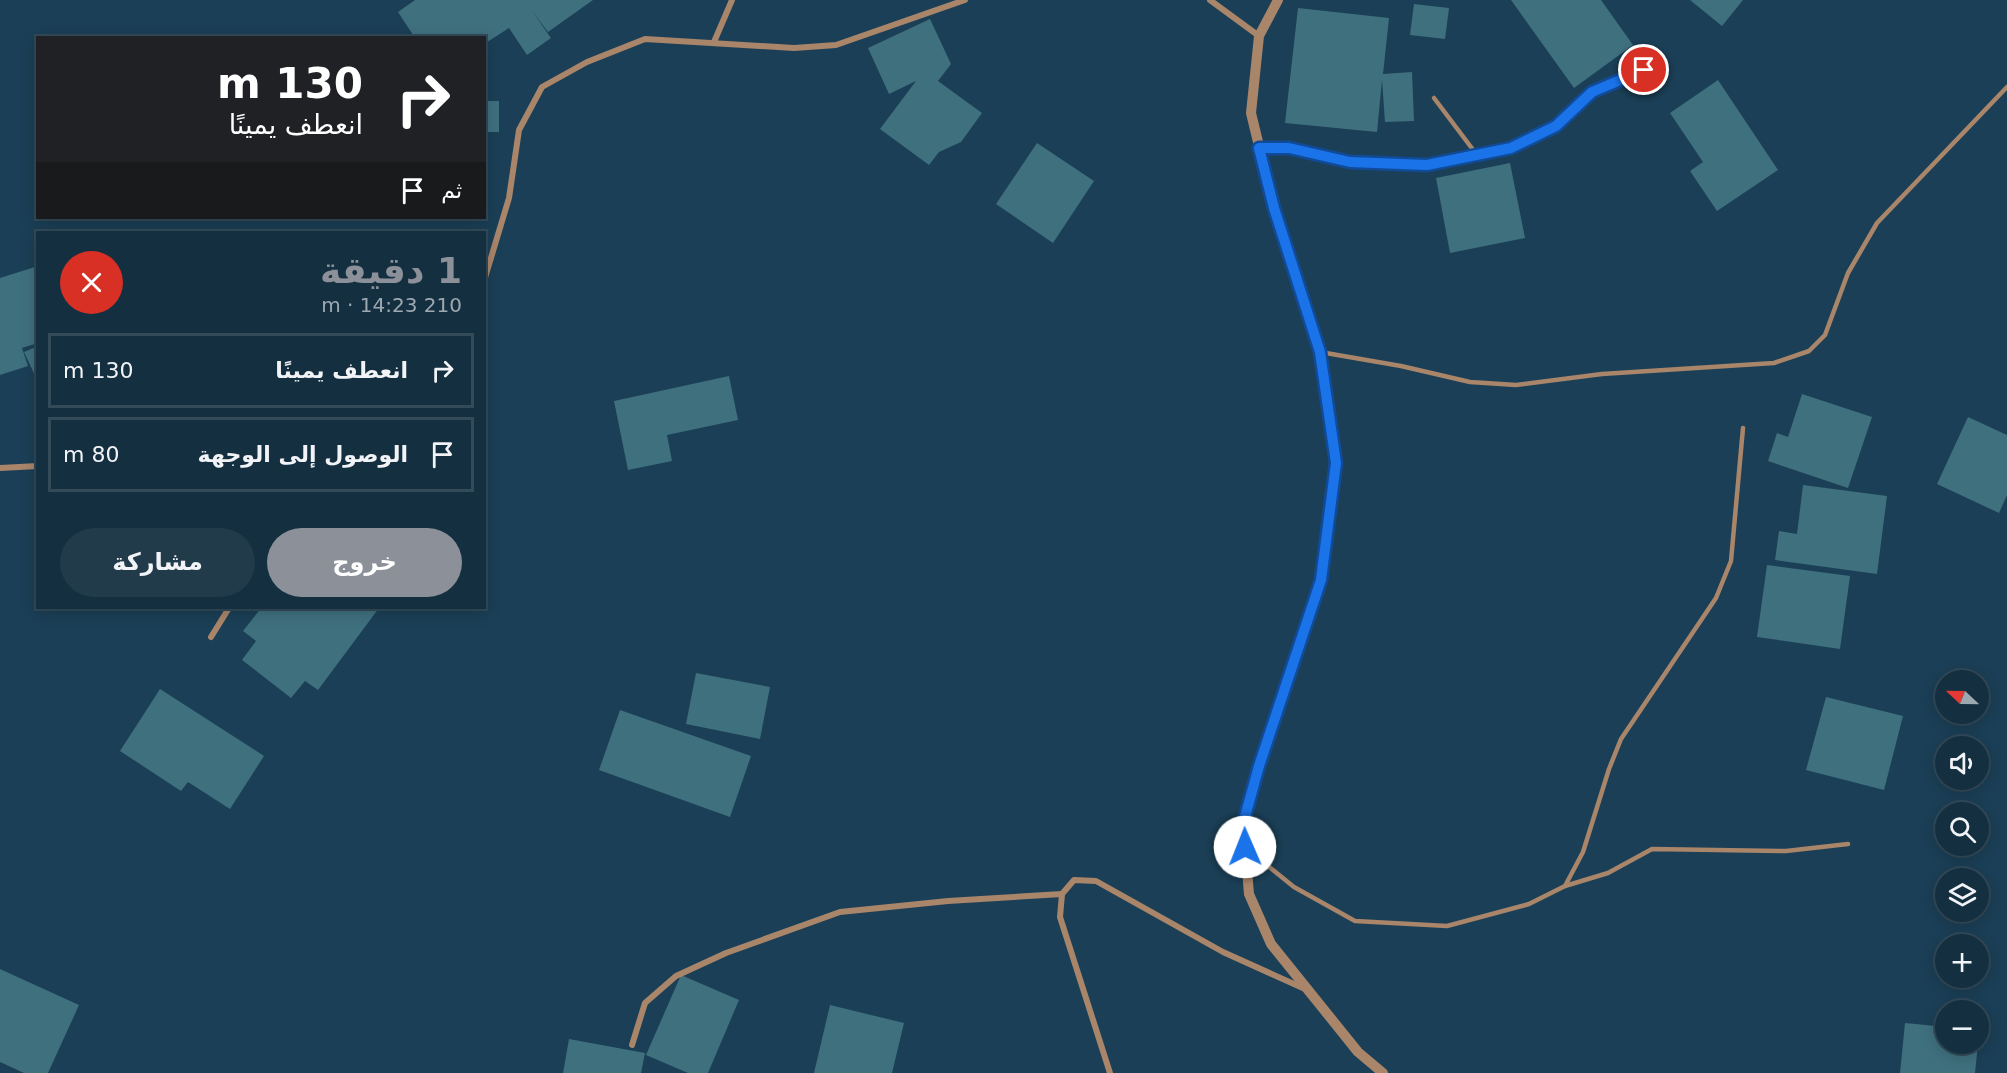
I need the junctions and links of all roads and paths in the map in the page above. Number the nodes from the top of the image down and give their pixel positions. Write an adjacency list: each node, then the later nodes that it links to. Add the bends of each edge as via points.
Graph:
1 (732, 0): 6 (street)
2 (965, 0): 6 (street, via 836,45 794,48)
3 (1210, 0): 5 (street)
4 (1278, 0): 5 (street)
5 (1259, 36): 10 (street, via 1251,113)
6 (714, 42): 12 (street, via 645,39 587,62 542,87 519,130 509,198)
7 (1644, 70): 11 (lane, via 1592,92 1556,126 1511,148)
8 (2007, 87): 13 (lane, via 1877,223 1848,273 1825,335 1809,351 1774,363 1602,374 1516,385 1470,382)
9 (1434, 98): 11 (lane)
10 (1259, 148): 11 (lane, via 1289,148 1350,162 1427,165); 13 (street)
11 (1477, 155)
12 (486, 274)
13 (1320, 352): 20 (street, via 1336,463 1321,580 1264,747 1243,824)
14 (1743, 429): 21 (lane, via 1731,561 1716,598 1621,739 1582,852)
15 (36, 466): 16 (street)
16 (0, 468)
17 (228, 609): 18 (street)
18 (211, 637)
19 (1848, 844): 21 (lane, via 1786,851 1652,849 1608,873)
20 (1245, 847): 21 (lane, via 1294,887 1355,921 1447,926 1529,904); 23 (street, via 1249,894 1271,944)
21 (1565, 886)
22 (1062, 894): 23 (street, via 1074,880 1096,881 1223,952); 24 (street, via 840,912 726,953 676,976 645,1003); 25 (street, via 1060,917)
23 (1308, 990): 26 (street, via 1358,1052)
24 (632, 1045)
25 (1110, 1073)
26 (1383, 1073)

